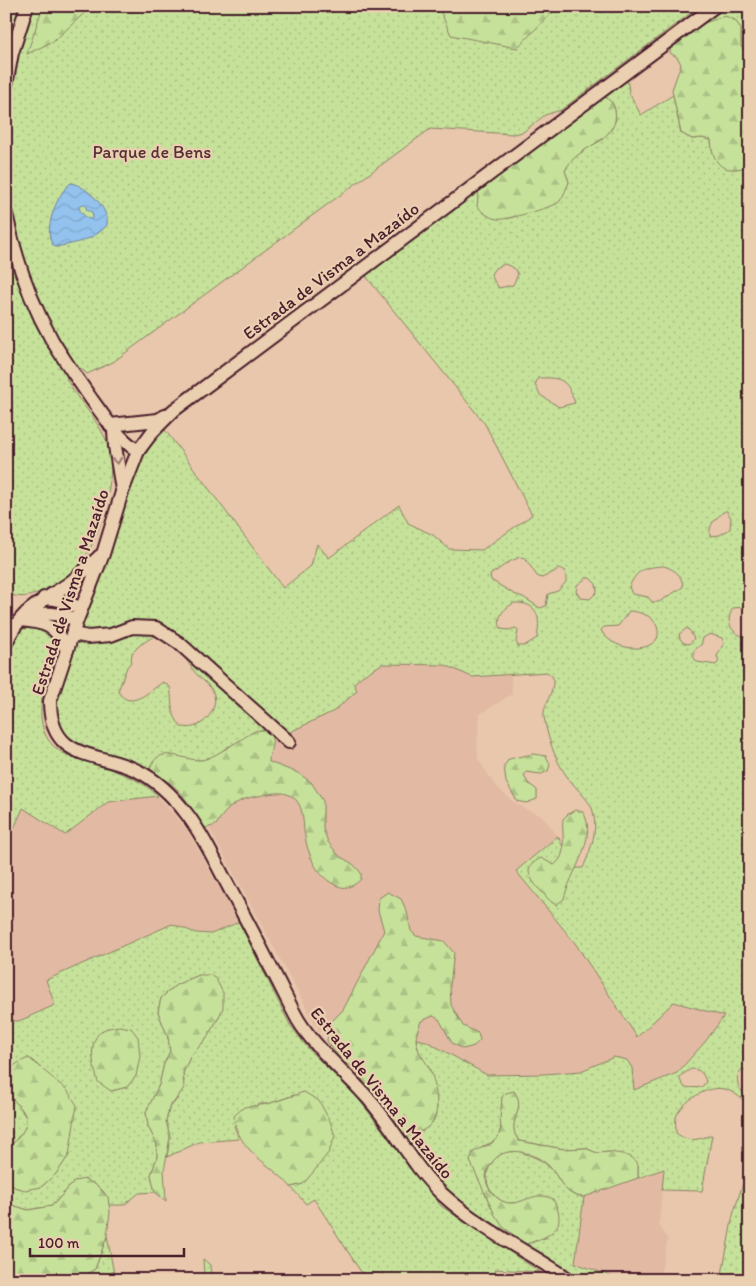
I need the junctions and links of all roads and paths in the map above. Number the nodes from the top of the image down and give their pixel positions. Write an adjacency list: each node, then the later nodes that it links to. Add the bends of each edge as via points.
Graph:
1 (27, 6): 3 (street)
2 (714, 6): 5 (street, Estrada de Visma a Mazaído)
3 (6, 85)
4 (6, 214): 6 (street, via 20,268 41,318 52,340)
5 (174, 410): 6 (street, via 158,420); 7 (street, Estrada de Visma a Mazaído)
6 (112, 428): 7 (street); 8 (street, one-way to 8)
7 (138, 451): 8 (street, Estrada de Visma a Mazaído)
8 (122, 492): 9 (street, Estrada de Visma a Mazaído)
9 (103, 554): 10 (street, via 71,582); 11 (street, Estrada de Visma a Mazaído)
10 (44, 598): 11 (street, via 67,601); 12 (street)
11 (79, 615): 12 (street, via 38,613); 13 (street, Estrada de Visma a Mazaído)
12 (20, 620): 14 (street); 15 (street, via 41,622 52,628)
13 (73, 634): 15 (street, Estrada de Visma a Mazaído); 16 (street, via 88,637 111,635 132,627 156,628 179,643)
14 (6, 642)
15 (67, 650): 17 (street, Estrada de Visma a Mazaído, via 50,701 52,722 58,737 74,750 136,770 170,793 190,818 298,1020 317,1045 366,1096 409,1156 441,1193 478,1222)
16 (289, 742)
17 (570, 1280)

